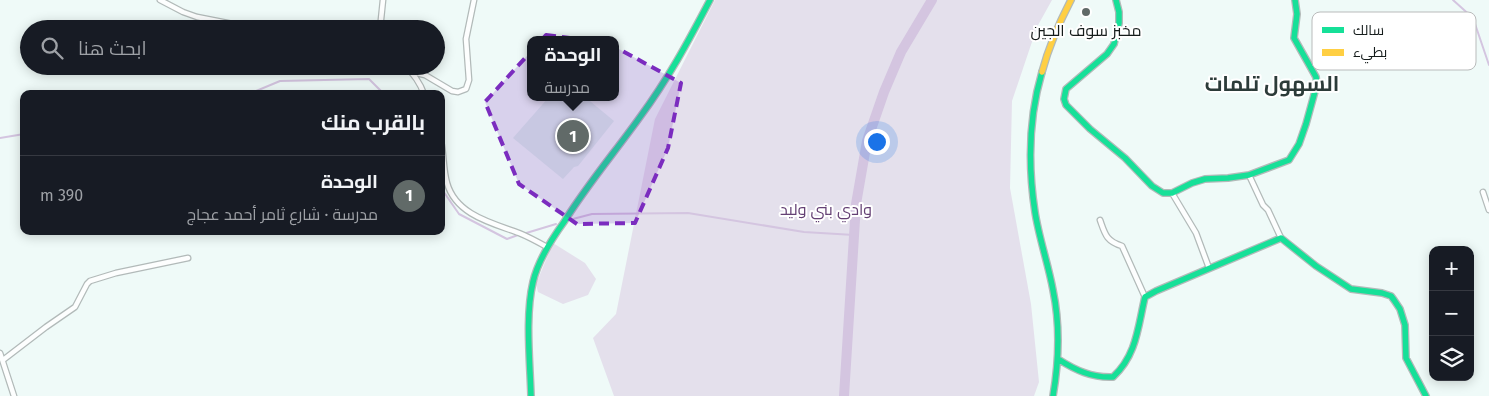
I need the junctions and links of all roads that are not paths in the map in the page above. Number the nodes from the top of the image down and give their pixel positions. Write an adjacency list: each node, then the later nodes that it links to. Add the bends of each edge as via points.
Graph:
1 (160, 0): 8 (street, via 183,12)
2 (383, 0): 9 (street)
3 (474, 0): 13 (street, via 466,40 469,80 466,89 452,91)
4 (710, 0): 22 (main road, via 685,49 639,120 581,195)
5 (1071, 0): 27 (main road, via 1042,68 1036,92 1031,158 1031,190 1052,281)
6 (1116, 0): 18 (main road, via 1119,23 1114,44 1107,54 1066,89 1064,99 1152,186 1163,193)
7 (1296, 0): 10 (main road, via 1293,33)
8 (212, 20)
9 (381, 20)
10 (1312, 69)
11 (1312, 70): 16 (main road, via 1317,84 1294,155 1289,160)
12 (414, 75): 14 (street)
13 (427, 75)
14 (422, 90)
15 (445, 174): 22 (street, via 453,197 466,209 482,220)
16 (1249, 175): 18 (main road, via 1205,180); 21 (street)
17 (1483, 192): 19 (street)
18 (1172, 193): 24 (street, via 1196,233)
19 (1489, 210)
20 (1100, 220): 25 (street, via 1110,242 1122,246)
21 (1281, 238): 24 (main road); 32 (main road, via 1351,289 1386,294 1396,302 1405,328 1407,359)
22 (547, 247): 30 (main road, via 532,281 529,318)
23 (188, 258): 28 (street, via 90,281 75,307)
24 (1208, 268): 25 (main road)
25 (1145, 297): 27 (main road, via 1139,331 1125,364 1116,375 1090,375)
26 (0, 354): 28 (street)
27 (1058, 359): 31 (main road)
28 (3, 360): 29 (street)
29 (14, 395)
30 (531, 396)
31 (1053, 396)
32 (1426, 396)

